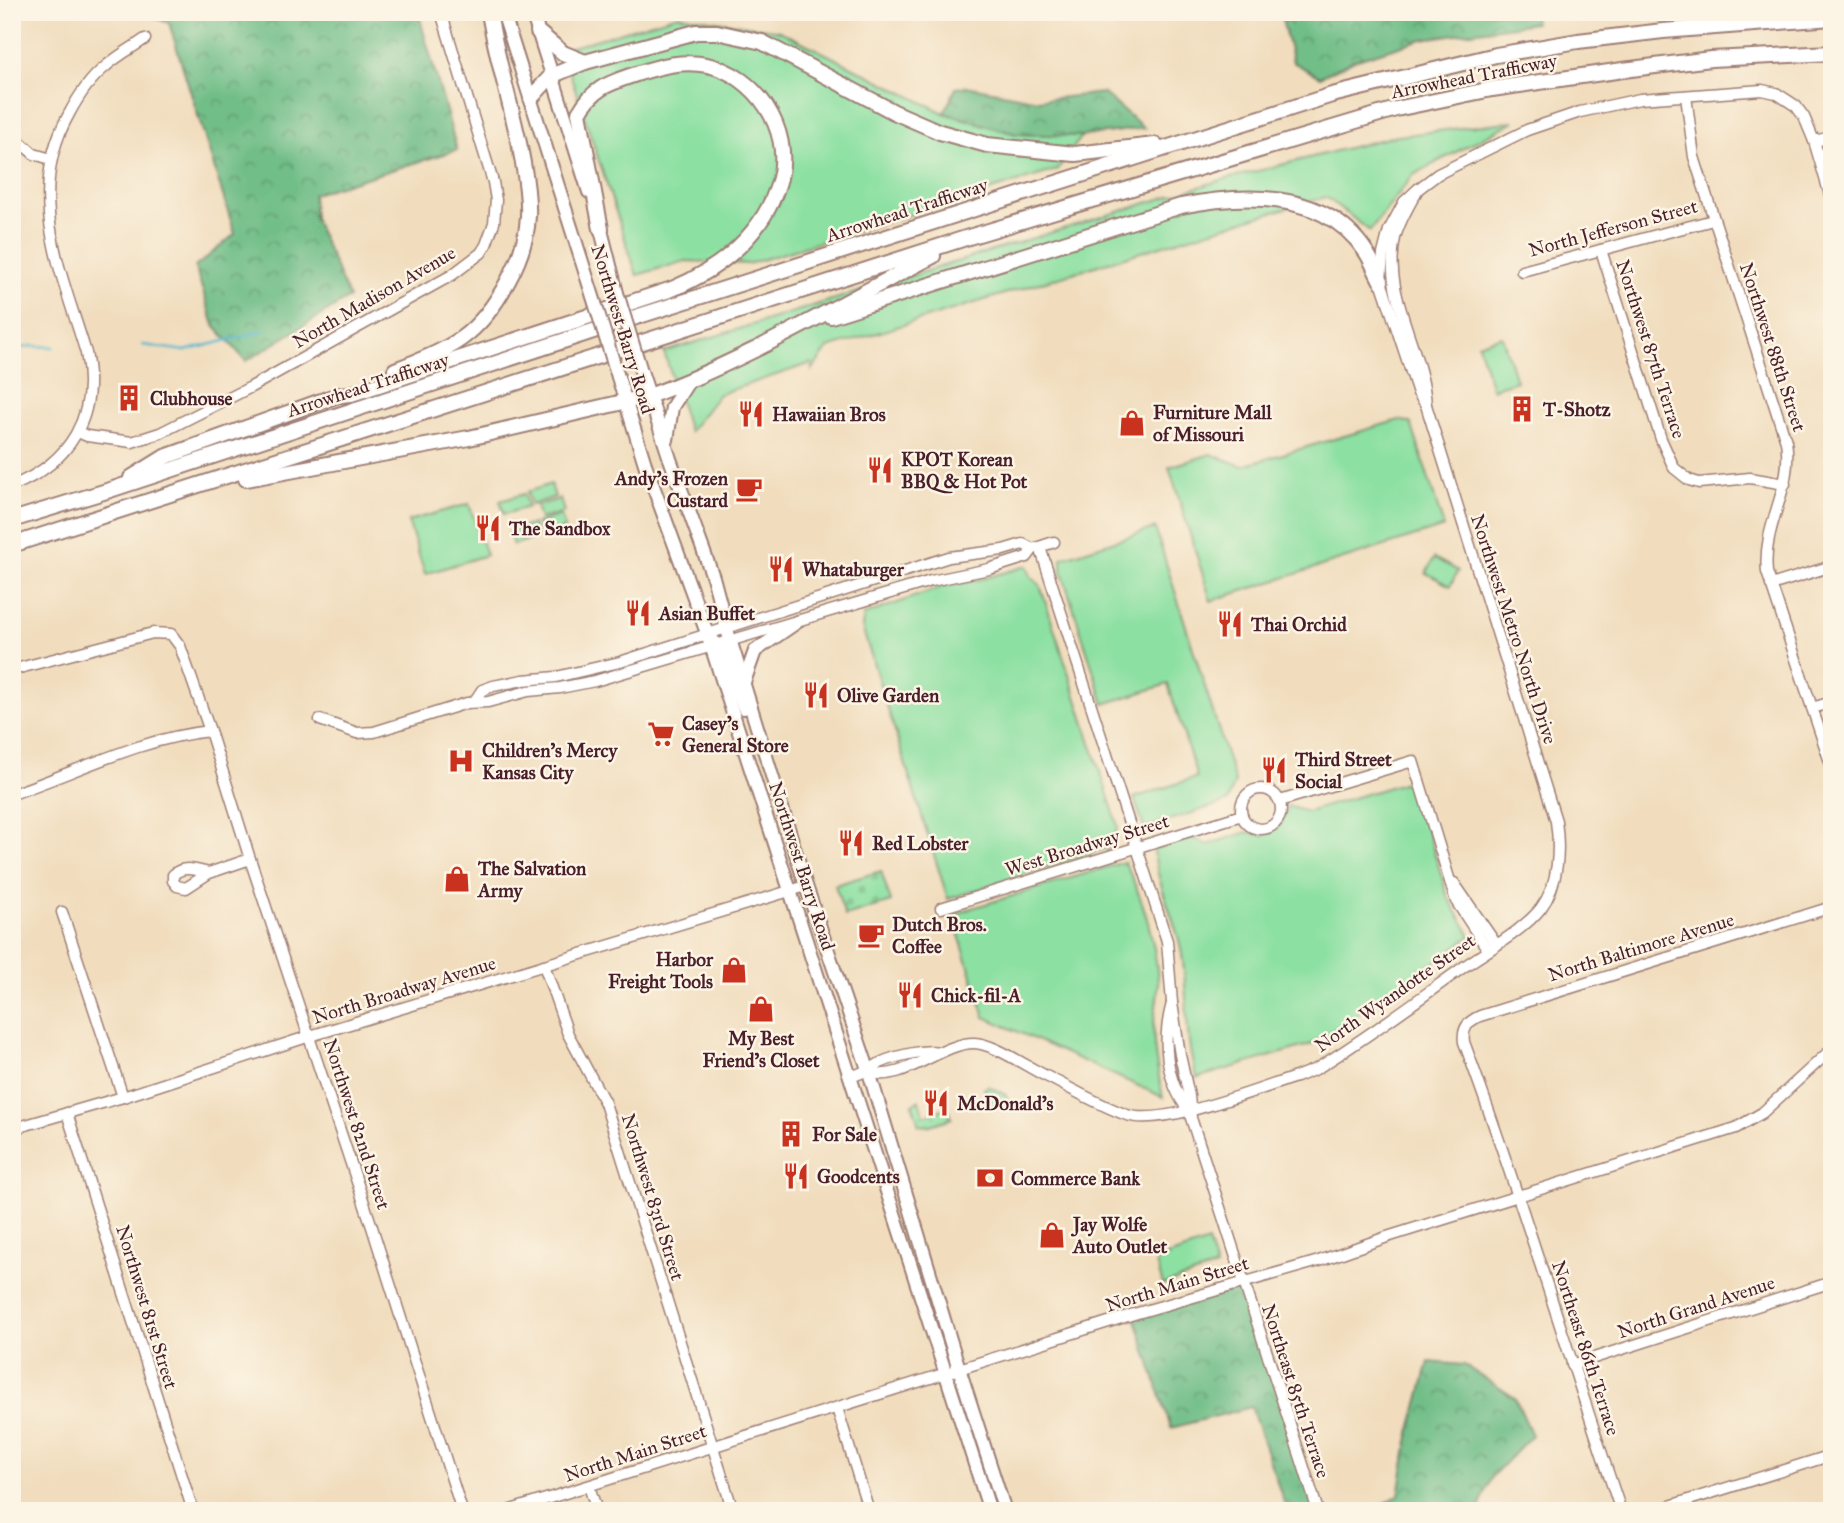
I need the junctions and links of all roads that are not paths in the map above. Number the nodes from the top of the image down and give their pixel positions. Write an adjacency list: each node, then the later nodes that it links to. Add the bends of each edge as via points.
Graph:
1 (440, 12): 30 (street, North Madison Avenue, via 496,200 494,223 481,254 452,275 242,393 160,433 132,442)
2 (489, 12): 27 (highway, via 526,182 528,214 520,256 488,315 466,336 440,354)
3 (503, 12): 12 (main road, Northwest Barry Road)
4 (531, 12): 6 (main road, Northwest Barry Road)
5 (1829, 18): 15 (highway, Arrowhead Trafficway, via 1663,30 1496,55 1332,95)
6 (538, 32): 9 (highway, via 563,53); 10 (main road, Northwest Barry Road)
7 (145, 39): 17 (street, via 104,67 77,99)
8 (1832, 54): 21 (highway, Arrowhead Trafficway, via 1711,59 1480,91 1396,109)
9 (585, 62): 10 (highway); 15 (highway, via 696,32 717,32 762,42 894,112 987,145 1075,154)
10 (551, 76): 12 (highway); 20 (main road, Northwest Barry Road)
11 (1686, 96): 16 (street, via 1762,90 1786,97 1804,117); 19 (street, Northwest 88th Street, via 1694,157); 24 (street, via 1620,102 1580,112 1527,130 1438,174 1404,202 1389,230)
12 (531, 98): 29 (main road, Northwest Barry Road, bridge)
13 (12, 135): 17 (street, via 34,154)
14 (1832, 137): 16 (street)
15 (1191, 140): 35 (highway, Arrowhead Trafficway)
16 (1814, 141): 18 (street)
17 (51, 159): 30 (street, via 48,219 90,370 89,397)
18 (1832, 202)
19 (1713, 219): 22 (street, North Jefferson Street); 32 (street, Northwest 88th Street, via 1786,441)
20 (601, 229): 27 (highway, via 579,113 596,90 651,69 693,63 724,71 755,92 767,107 780,140 780,177 764,216 717,267 672,289); 28 (main road, Northwest Barry Road, bridge)
21 (972, 236): 25 (highway); 34 (highway, Arrowhead Trafficway)
22 (1601, 250): 23 (street, North Jefferson Street); 32 (street, Northwest 87th Terrace, via 1674,468 1699,483 1741,478)
23 (1522, 271)
24 (1387, 281): 25 (highway, via 1336,221 1297,203 1256,197 1181,206); 57 (street, Northwest Metro North Drive, via 1418,394 1426,405 1551,800)
25 (803, 325): 26 (highway)
26 (690, 379): 28 (highway); 31 (main road, via 672,407)
27 (338, 395): 35 (highway, via 165,457)
28 (649, 396): 29 (highway); 31 (main road, Northwest Barry Road)
29 (626, 402): 34 (highway, via 469,438); 43 (main road, Northwest Barry Road, via 645,464)
30 (78, 432): 33 (street, via 63,454 35,477)
31 (666, 447): 43 (main road, Northwest Barry Road, via 713,577)
32 (1785, 484): 41 (street, Northwest 88th Street, via 1766,544)
33 (12, 486)
34 (190, 489): 38 (highway, Arrowhead Trafficway)
35 (110, 490): 36 (highway, Arrowhead Trafficway)
36 (12, 520)
37 (1054, 542): 39 (street)
38 (12, 545)
39 (1037, 548): 42 (street, via 1027,557); 43 (street, via 1023,544 949,557 840,591); 55 (street, Northeast 85th Terrace)
40 (1832, 566): 41 (street)
41 (1771, 585): 47 (street, Northwest 88th Street)
42 (797, 622): 43 (street); 45 (main road, via 755,651)
43 (718, 638): 45 (main road, Northwest Barry Road); 48 (street, via 596,668 494,686 482,690 474,702 374,732 357,733); 49 (main road, via 746,713); 60 (main road, Northwest Barry Road)
44 (12, 670): 50 (street, Northwest 82nd Street, via 153,633 171,634 180,646)
45 (744, 682): 49 (main road, Northwest Barry Road)
46 (1832, 702): 47 (street)
47 (1812, 708): 51 (street, Northwest 88th Street)
48 (320, 720)
49 (758, 728): 59 (main road, Northwest Barry Road)
50 (210, 731): 52 (street, via 183,733); 56 (street, Northwest 82nd Street)
51 (1832, 768)
52 (12, 794)
53 (1280, 802): 54 (street, via 1268,790 1255,790 1242,802); 54 (street, via 1279,817 1268,828 1252,827); 64 (street, via 1413,761 1456,901)
54 (1242, 815): 55 (street, West Broadway Street)
55 (1138, 847): 62 (street, West Broadway Street); 72 (street, Northeast 85th Terrace, via 1167,941)
56 (250, 859): 58 (street); 67 (street, Northwest 82nd Street)
57 (1558, 865): 64 (street, North Wyandotte Street, via 1542,907)
58 (209, 873)
59 (806, 887): 60 (street, North Broadway Avenue); 69 (main road, Northwest Barry Road)
60 (791, 891): 65 (street, North Broadway Avenue); 70 (main road, Northwest Barry Road)
61 (1832, 907): 66 (street, North Baltimore Avenue, via 1480,1016)
62 (941, 908)
63 (62, 912): 71 (street)
64 (1492, 947): 72 (street, North Wyandotte Street, via 1316,1069)
65 (544, 965): 67 (street, North Broadway Avenue); 82 (street, Northwest 83rd Street, via 568,1034 605,1103)
66 (1465, 1027): 75 (street, Northeast 86th Terrace, via 1464,1042)
67 (310, 1036): 71 (street, North Broadway Avenue); 86 (street, Northwest 82nd Street)
68 (1832, 1049): 75 (street, North Main Street, via 1762,1113 1736,1128)
69 (869, 1072): 70 (street, North Wyandotte Street); 72 (street, North Wyandotte Street, via 880,1076 940,1052 981,1044 1128,1115 1147,1118); 79 (main road, Northwest Barry Road)
70 (850, 1077): 80 (main road, Northwest Barry Road)
71 (123, 1097): 73 (street, North Broadway Avenue)
72 (1189, 1111): 76 (street, Northeast 85th Terrace)
73 (67, 1113): 74 (street, North Broadway Avenue); 85 (street, Northwest 81st Street)
74 (12, 1129)
75 (1517, 1196): 76 (street, North Main Street); 78 (street, Northeast 86th Terrace)
76 (1242, 1282): 79 (street, North Main Street); 93 (street, Northeast 85th Terrace)
77 (1832, 1282): 78 (street, North Grand Avenue)
78 (1572, 1365): 94 (street, Northeast 86th Terrace)
79 (959, 1370): 80 (street, North Main Street); 92 (main road, Northwest Barry Road)
80 (946, 1374): 81 (street, North Main Street); 91 (main road, Northwest Barry Road)
81 (837, 1408): 82 (street, North Main Street); 90 (street)
82 (713, 1447): 84 (street, North Main Street); 89 (street, Northwest 83rd Street)
83 (1832, 1455): 95 (street)
84 (589, 1486): 87 (street, North Main Street); 88 (street)
85 (193, 1511)
86 (462, 1511)
87 (508, 1511)
88 (597, 1511)
89 (733, 1511)
90 (869, 1511)
91 (990, 1511)
92 (1005, 1511)
93 (1318, 1511)
94 (1621, 1511)
95 (1654, 1511)

